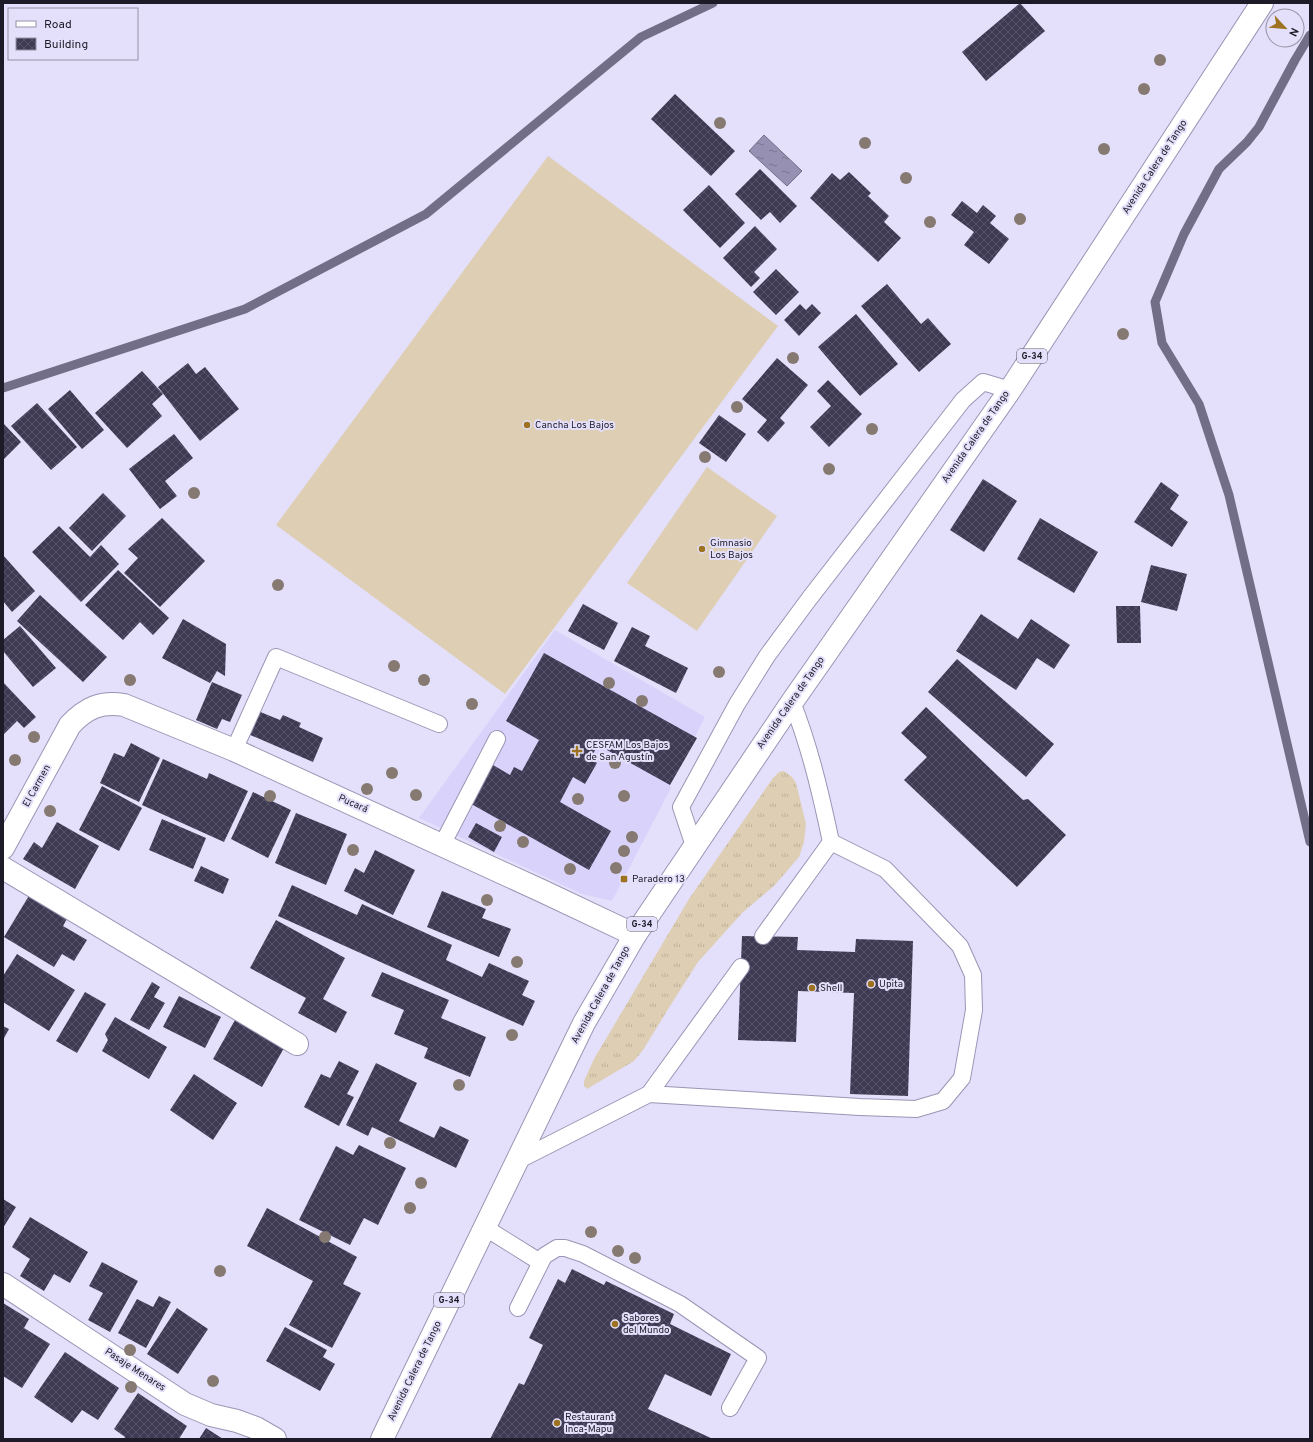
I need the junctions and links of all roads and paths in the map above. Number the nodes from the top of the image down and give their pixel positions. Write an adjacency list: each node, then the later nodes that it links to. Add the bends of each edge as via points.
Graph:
1 (1262, 3): 2 (main road, Avenida Calera de Tango / G-34)
2 (1010, 390): 3 (main road, Avenida Calera de Tango / G-34); 10 (lane, via 983,382 963,400 766,656 681,807)
3 (792, 702): 8 (lane, via 822,801); 10 (main road, Avenida Calera de Tango / G-34)
4 (439, 724): 7 (lane, via 276,657)
5 (70, 725): 7 (main road, Pucará, via 87,710 112,703 124,705); 11 (main road, El Carmen)
6 (497, 739): 9 (lane)
7 (234, 750): 9 (main road, Pucará)
8 (831, 842): 14 (lane); 17 (lane, via 885,869 960,946 973,975 974,1010 962,1078 943,1101 916,1109)
9 (442, 845): 13 (main road, Pucará)
10 (694, 846): 13 (main road, Avenida Calera de Tango / G-34)
11 (3, 848)
12 (3, 868): 16 (main road)
13 (635, 935): 18 (main road, Avenida Calera de Tango / G-34, via 584,1023)
14 (763, 936)
15 (741, 967): 17 (lane)
16 (297, 1044)
17 (649, 1094): 18 (lane)
18 (516, 1161): 19 (main road, Avenida Calera de Tango / G-34)
19 (484, 1227): 20 (lane); 25 (main road, Avenida Calera de Tango / G-34)
20 (540, 1262): 22 (lane); 23 (lane, via 544,1256 557,1248 578,1252 680,1304 758,1358)
21 (3, 1284): 24 (main road, Pasaje Menares, via 185,1404 211,1415 256,1428)
22 (518, 1308)
23 (730, 1408)
24 (275, 1439)
25 (382, 1439)

